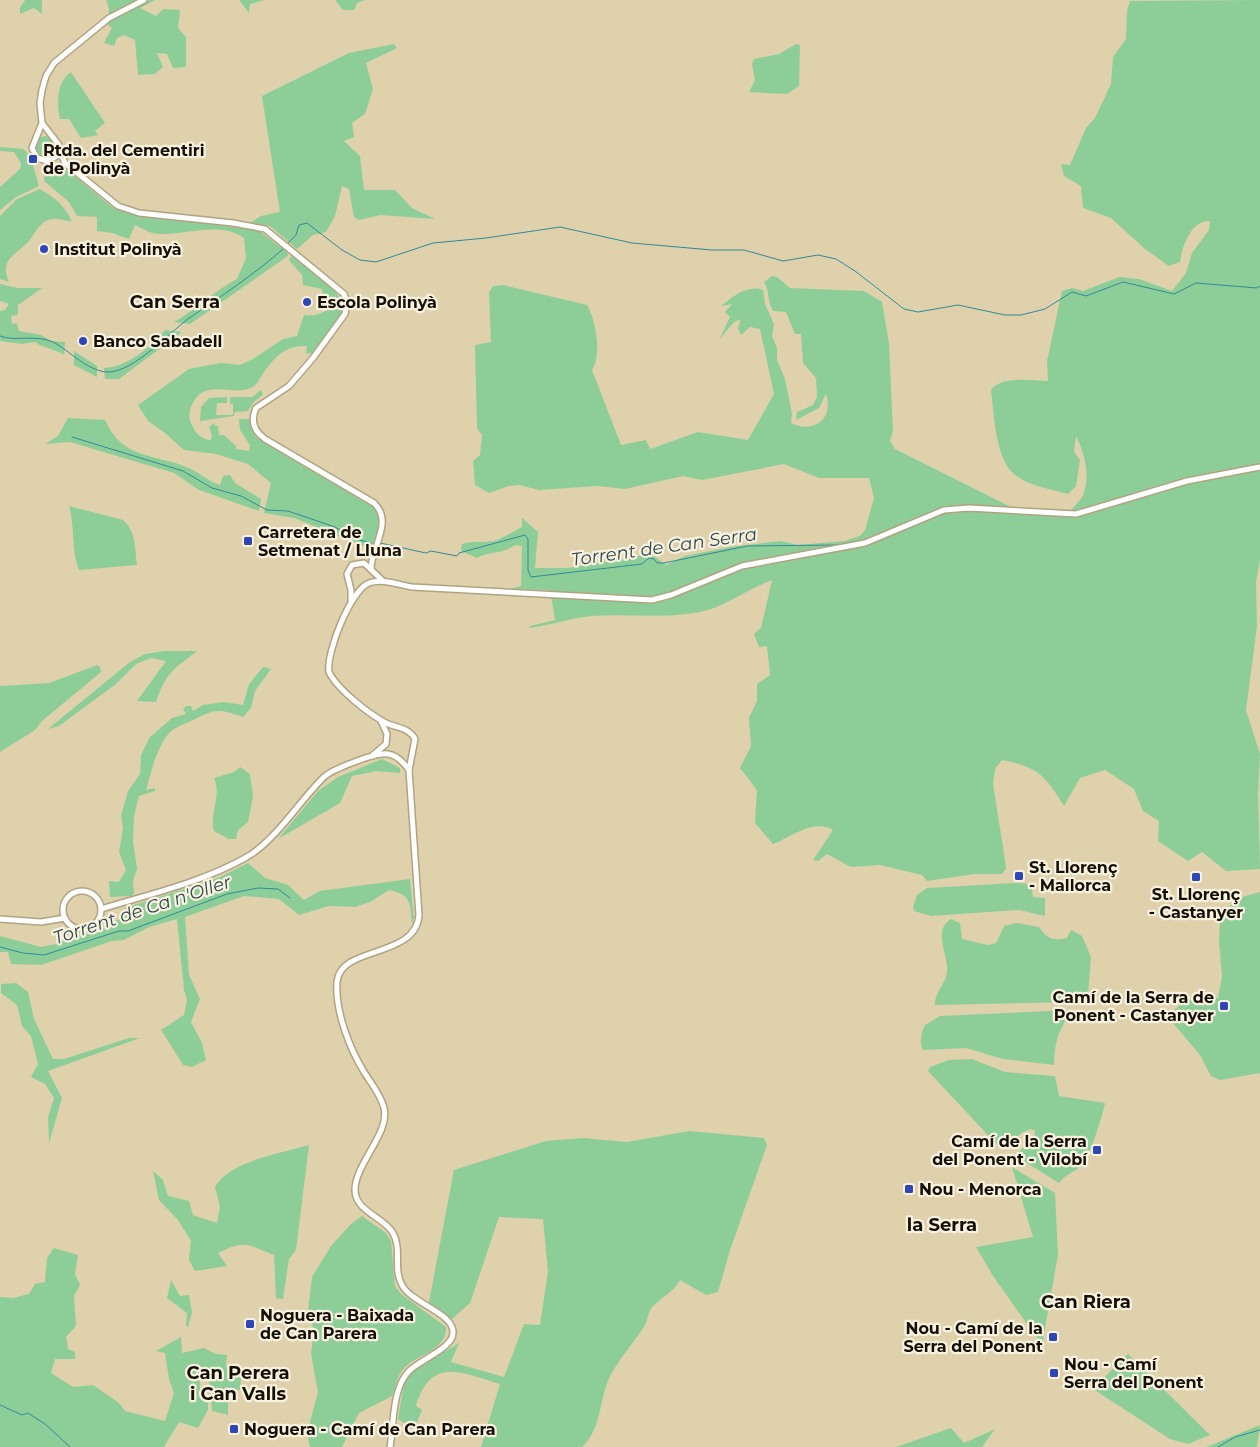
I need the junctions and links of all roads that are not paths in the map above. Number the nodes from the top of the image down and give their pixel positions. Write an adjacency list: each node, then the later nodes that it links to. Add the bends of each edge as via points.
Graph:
1 (144, 0): 2 (main road, via 110,18 54,63 42,90)
2 (42, 124): 3 (main road); 4 (main road)
3 (51, 135): 4 (main road); 5 (main road, via 58,142)
4 (38, 137): 6 (main road, via 33,144 34,155 41,161)
5 (59, 150): 6 (main road); 7 (main road)
6 (51, 160): 7 (main road)
7 (65, 163): 9 (main road, via 112,203 130,211 265,230 342,291 347,305 342,318 297,378 256,408 253,424 256,432 265,439 377,506 384,520)
8 (1260, 467): 12 (main road, via 1187,481 1076,514 969,508 944,510 865,543 742,566 652,600 412,587)
9 (374, 549): 10 (main road); 11 (main road)
10 (361, 562): 11 (main road); 13 (main road, via 349,568)
11 (372, 571): 12 (main road); 14 (main road)
12 (383, 581): 14 (main road)
13 (350, 583): 15 (main road); 16 (main road)
14 (369, 583): 15 (main road)
15 (362, 587): 16 (main road)
16 (350, 603): 17 (main road, via 329,656 329,672 339,686)
17 (381, 720): 18 (main road); 19 (main road)
18 (398, 729): 19 (main road, via 392,731); 20 (main road, via 414,736)
19 (386, 741): 21 (main road); 22 (main road)
20 (413, 751): 23 (main road, via 406,757); 24 (main road)
21 (390, 754): 22 (main road); 23 (main road)
22 (371, 756): 25 (main road, via 326,775 278,829 247,857 202,878)
23 (397, 758): 24 (main road)
24 (409, 770): 28 (main road, via 419,915 417,928 406,940 376,950 345,967 339,974 337,985 349,1045 380,1097 384,1110 382,1124 356,1181 356,1196 394,1235 403,1288 445,1318 453,1329 450,1342 410,1370 402,1381)
25 (101, 909): 26 (main road, via 97,922 86,928 73,926); 26 (main road, via 96,897 79,891 67,899 63,911)
26 (65, 918): 27 (main road, via 41,922)
27 (0, 919)
28 (390, 1447)

